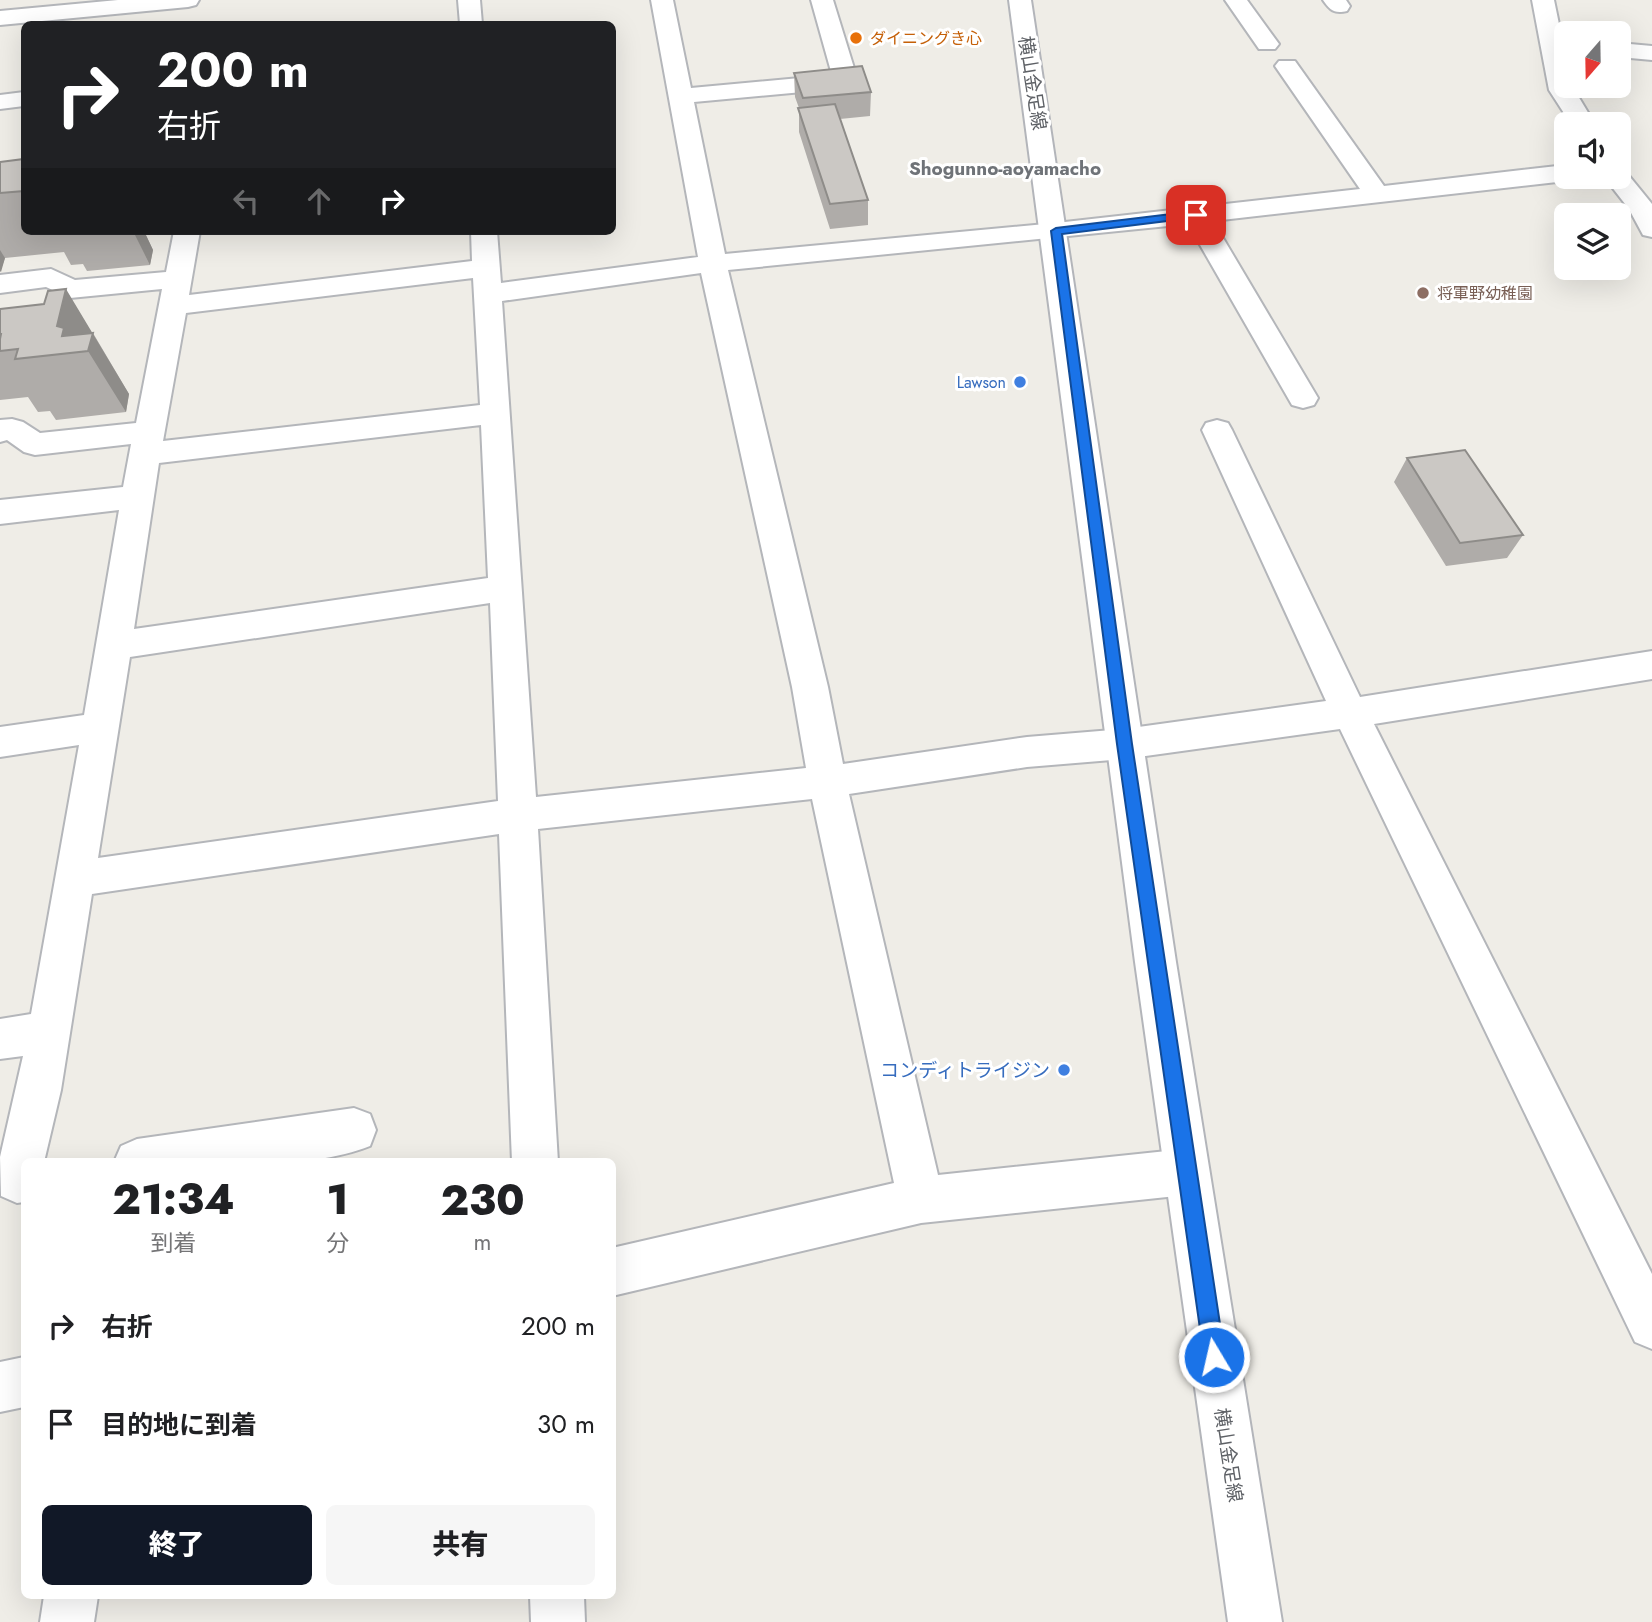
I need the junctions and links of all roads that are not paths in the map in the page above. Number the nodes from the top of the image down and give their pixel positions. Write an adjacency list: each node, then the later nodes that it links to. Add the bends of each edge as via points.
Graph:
1 (188, 0): 8 (street)
2 (470, 0): 9 (street)
3 (662, 0): 15 (street)
4 (822, 0): 15 (street, via 846,81)
5 (1020, 0): 23 (street, 横山金足線)
6 (1236, 0): 11 (street)
7 (1544, 0): 10 (street)
8 (0, 18)
9 (471, 21)
10 (1554, 31)
11 (1267, 44)
12 (1631, 51): 13 (street)
13 (1652, 53)
14 (1287, 66): 20 (street)
15 (681, 96): 26 (street)
16 (21, 99): 17 (street)
17 (0, 102)
18 (1554, 174): 20 (street)
19 (1627, 189): 22 (street)
20 (1377, 195): 21 (street)
21 (1196, 215): 23 (street); 30 (street)
22 (1648, 215)
23 (1056, 231): 26 (street); 43 (street, 横山金足線)
24 (186, 235): 29 (street)
25 (484, 235): 27 (street)
26 (713, 263): 27 (street); 44 (street, via 810,687)
27 (487, 281): 29 (street); 31 (street)
28 (0, 284): 29 (street, via 51,278 70,289)
29 (176, 293): 34 (street)
30 (1304, 398)
31 (495, 413): 34 (street); 37 (street)
32 (1217, 430): 40 (street)
33 (0, 431): 34 (street, via 12,429 35,444)
34 (147, 443): 35 (street)
35 (137, 496): 36 (street); 38 (street)
36 (0, 512)
37 (506, 588): 38 (street); 45 (street)
38 (114, 646): 41 (street)
39 (1652, 665): 40 (street)
40 (1350, 713): 43 (street); 58 (street)
41 (101, 727): 42 (street); 46 (street)
42 (0, 742)
43 (1124, 744): 44 (street, via 1027,752); 54 (street, 横山金足線)
44 (827, 782): 45 (street); 56 (street)
45 (517, 815): 46 (street); 52 (street)
46 (74, 879): 47 (street)
47 (49, 1032): 48 (street); 50 (street)
48 (0, 1039)
49 (354, 1130): 51 (street)
50 (22, 1158)
51 (165, 1158)
52 (535, 1158)
53 (21, 1164): 55 (street, via 17,1180)
54 (1186, 1172): 56 (street); 65 (street, 横山金足線)
55 (21, 1179)
56 (921, 1200): 57 (street)
57 (616, 1271)
58 (1652, 1325)
59 (21, 1383): 60 (street)
60 (0, 1387)
61 (71, 1599): 63 (street)
62 (557, 1599): 64 (street)
63 (67, 1622)
64 (558, 1622)
65 (1255, 1622)

